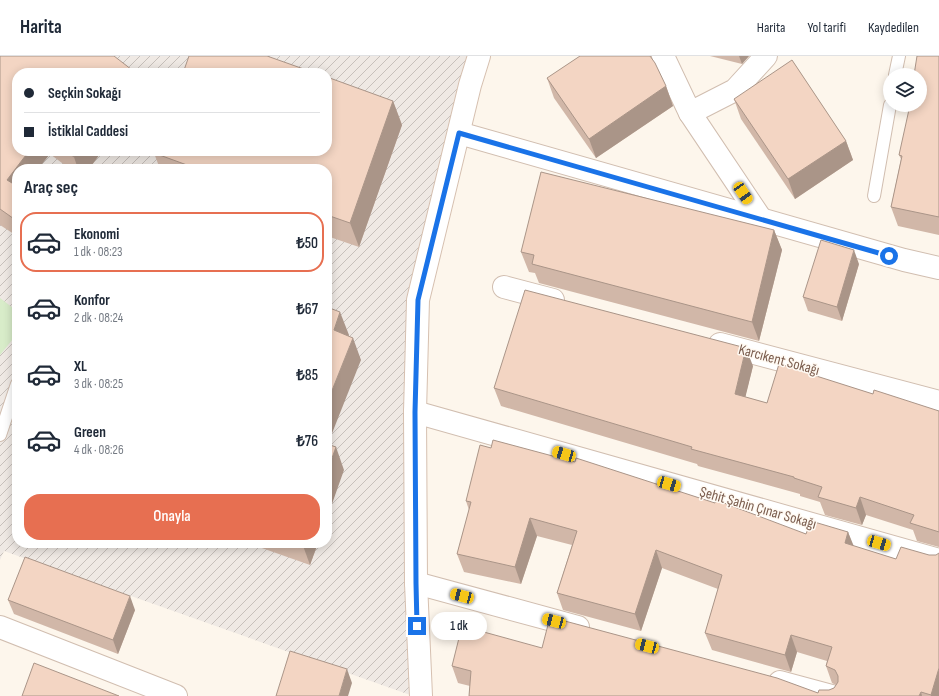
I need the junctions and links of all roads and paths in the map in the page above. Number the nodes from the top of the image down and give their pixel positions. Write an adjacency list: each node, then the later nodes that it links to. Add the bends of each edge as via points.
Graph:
1 (479, 56): 8 (street)
2 (663, 56): 7 (street)
3 (766, 56): 7 (street, via 735,90)
4 (899, 56): 5 (lane)
5 (896, 68)
6 (889, 112): 9 (lane)
7 (690, 113): 10 (street)
8 (459, 133): 10 (street); 17 (street, via 418,300)
9 (874, 196)
10 (761, 219): 11 (street)
11 (939, 268)
12 (504, 287): 13 (street)
13 (572, 305)
14 (702, 340): 16 (street, Karcıkent Sokağı)
15 (12, 399): 18 (lane)
16 (939, 402)
17 (415, 412): 19 (street, Şehit Şahin Çınar Sokağı); 20 (street)
18 (0, 435)
19 (939, 560)
20 (416, 583): 22 (street); 25 (street)
21 (0, 626): 24 (street)
22 (593, 631)
23 (763, 677): 26 (street)
24 (176, 696)
25 (420, 696)
26 (832, 696)

